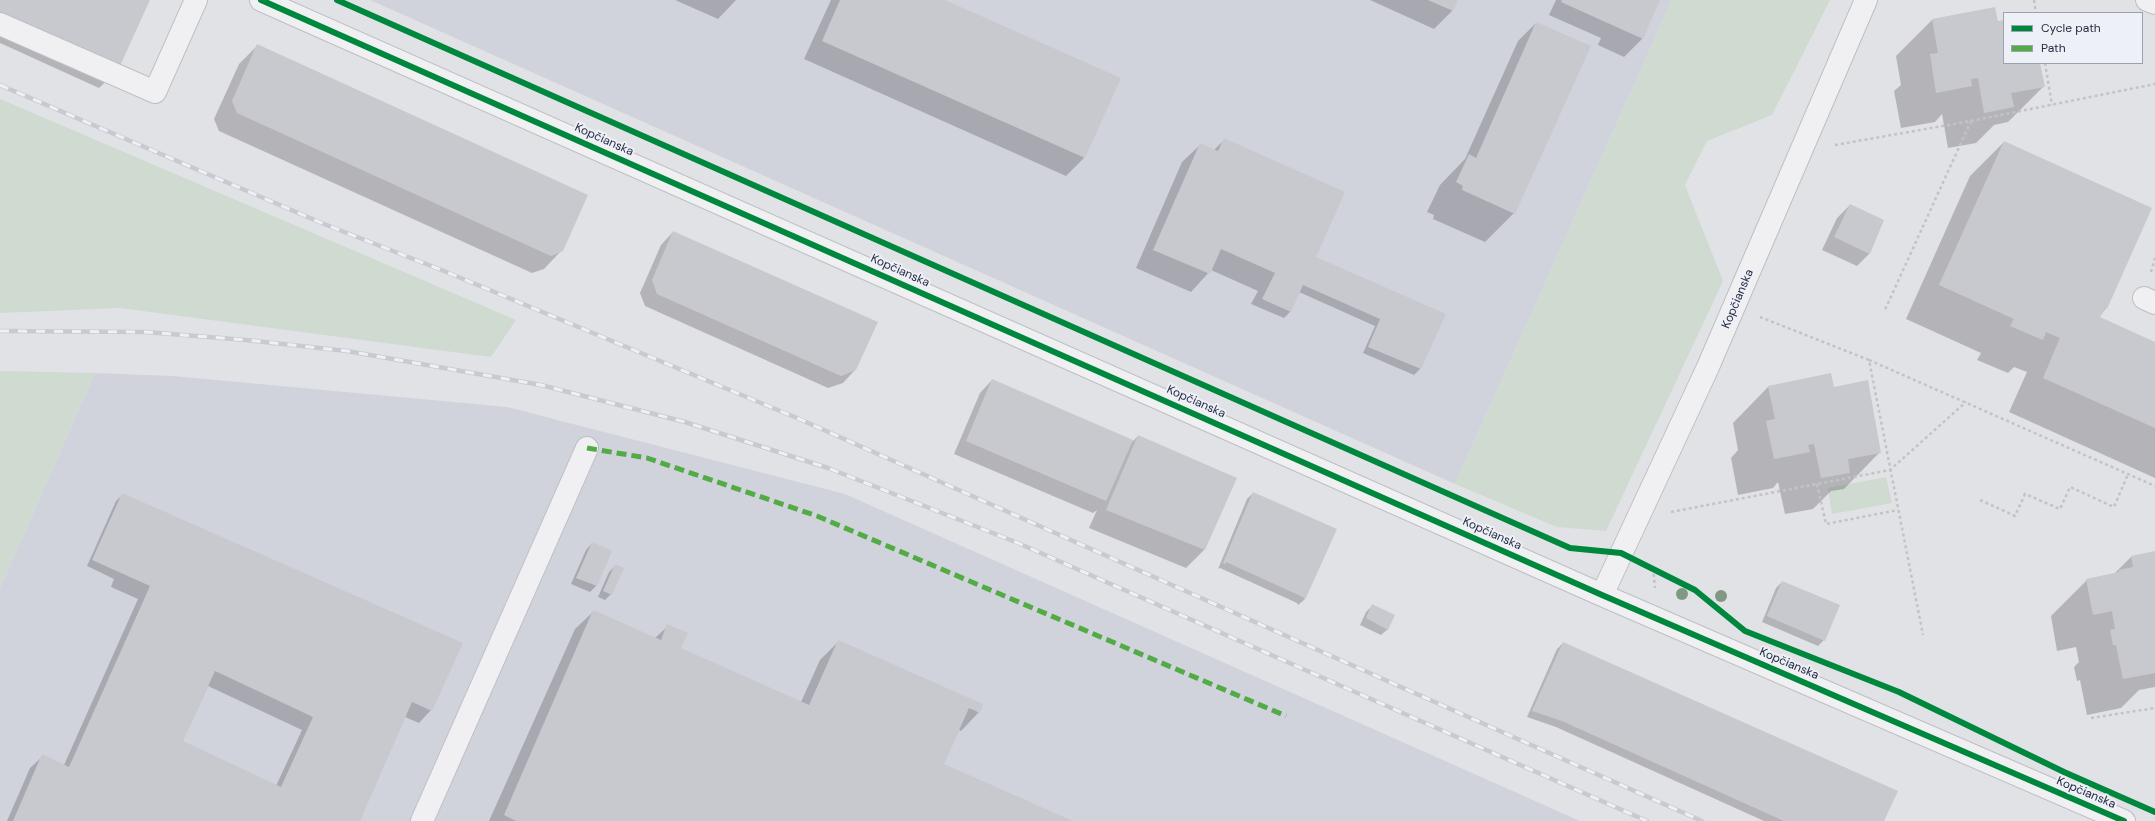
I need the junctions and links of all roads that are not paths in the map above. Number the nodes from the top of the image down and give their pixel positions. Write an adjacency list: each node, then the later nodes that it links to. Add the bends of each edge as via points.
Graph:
1 (196, 0): 6 (street, via 155,92)
2 (261, 0): 8 (street, Kopčianska)
3 (1866, 0): 8 (street, Kopčianska, via 1708,367)
4 (2147, 0): 5 (street)
5 (2155, 3)
6 (0, 24)
7 (587, 448): 9 (street)
8 (1602, 594): 10 (street, Kopčianska)
9 (422, 821)
10 (2124, 821)

